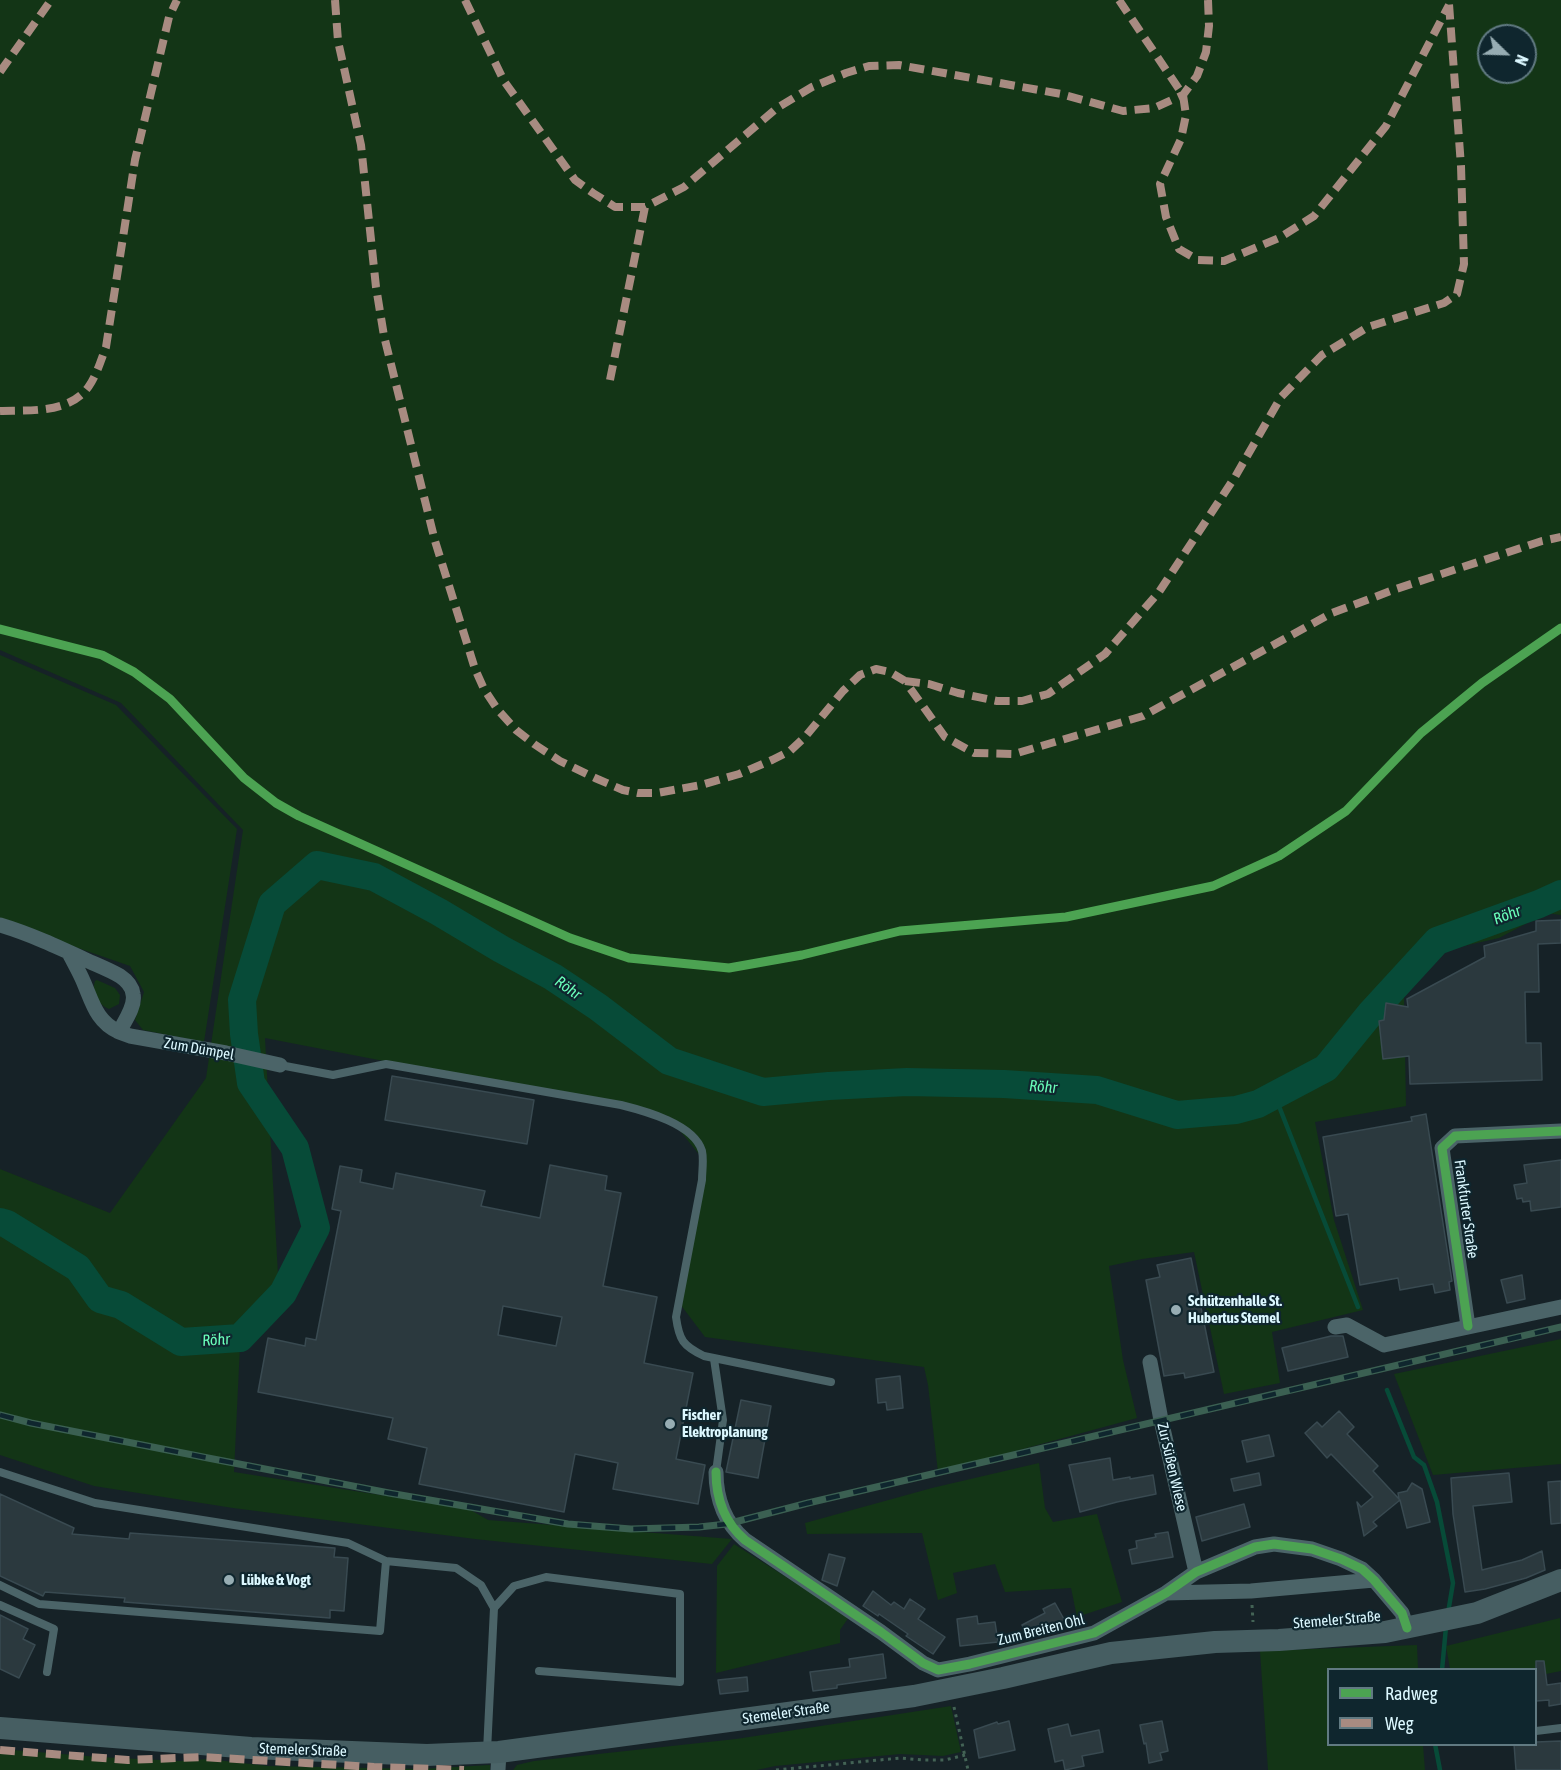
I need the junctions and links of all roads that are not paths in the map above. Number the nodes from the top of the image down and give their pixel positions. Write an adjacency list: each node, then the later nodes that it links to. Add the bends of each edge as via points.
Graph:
1 (0, 926): 2 (street)
2 (69, 953): 3 (street, Zum Dümpel, via 96,1014); 3 (street, via 121,976 129,984 134,999)
3 (118, 1032): 4 (street, Zum Dümpel)
4 (279, 1065): 9 (lane, via 333,1075 386,1064 621,1105 650,1112 692,1136 702,1150 702,1180 676,1317 678,1333 688,1348)
5 (1561, 1131): 7 (street, Frankfurter Straße, via 1455,1136 1442,1148)
6 (1561, 1307): 7 (street)
7 (1468, 1326): 8 (street, via 1384,1345 1347,1325)
8 (1335, 1327)
9 (714, 1359): 11 (lane); 13 (lane, via 723,1420)
10 (1149, 1362): 15 (street, Zur Süßen Wiese)
11 (831, 1382)
12 (0, 1472): 14 (lane, via 95,1503 348,1543)
13 (716, 1472): 19 (street, Zum Breiten Ohl, via 719,1500 734,1530 745,1540 938,1670 1094,1633)
14 (386, 1561): 18 (lane, via 380,1631 39,1604); 21 (lane, via 456,1568 482,1585)
15 (1196, 1572): 16 (street, Zum Breiten Ohl, via 1255,1547 1274,1544 1312,1549 1341,1559); 19 (street, Zum Breiten Ohl)
16 (1374, 1580): 19 (street, Zum Breiten Ohl, via 1251,1591); 22 (street, Zum Breiten Ohl, via 1402,1613)
17 (1560, 1583): 22 (main road, Stemeler Straße, via 1477,1613)
18 (0, 1585)
19 (1166, 1593)
20 (0, 1605): 24 (lane, via 54,1629)
21 (494, 1608): 23 (lane, via 514,1586 546,1577 680,1594 680,1682); 28 (lane)
22 (1407, 1628): 28 (main road, Stemeler Straße, via 1364,1635 1111,1653 914,1696)
23 (539, 1671)
24 (47, 1672)
25 (0, 1728): 28 (main road, Stemeler Straße, via 262,1749)
26 (1561, 1728): 27 (lane)
27 (1537, 1731)
28 (494, 1758)

